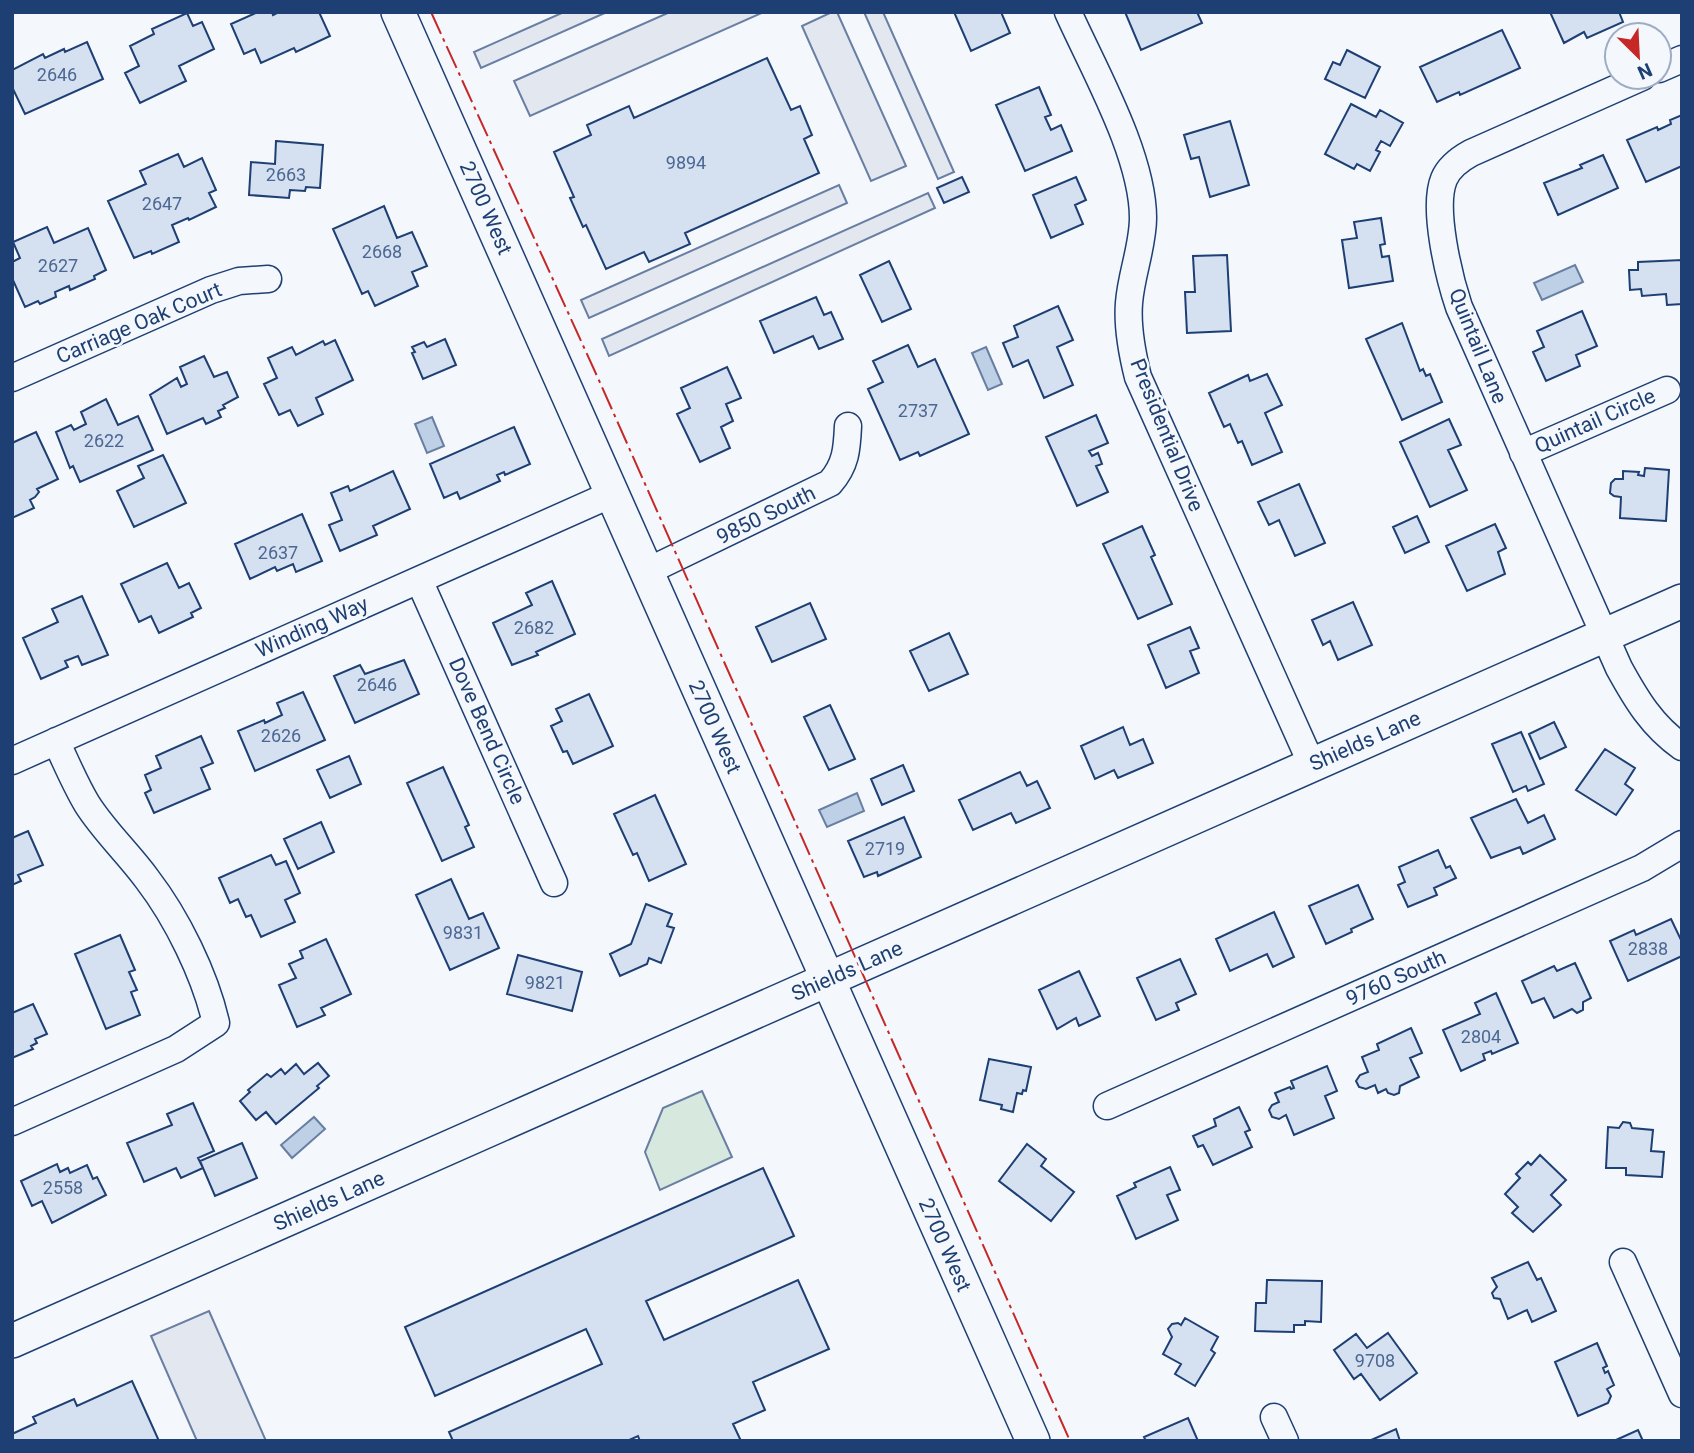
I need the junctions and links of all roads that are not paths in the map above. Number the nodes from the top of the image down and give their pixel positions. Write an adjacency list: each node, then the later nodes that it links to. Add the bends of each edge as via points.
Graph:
1 (398, 12): 9 (main road, 2700 West)
2 (1068, 12): 17 (street, Presidential Drive, via 1122,132 1140,190 1143,220 1129,315 1138,377)
3 (1610, 91): 8 (street, Quintail Lane, via 1471,152 1444,177 1440,215 1453,288)
4 (268, 279): 5 (street, Carriage Oak Court, via 239,281 211,290)
5 (12, 378)
6 (1667, 390): 8 (street, Quintail Circle)
7 (848, 426): 10 (street, 9850 South, via 844,465 830,483)
8 (1523, 453): 13 (street, Quintail Lane)
9 (612, 494): 10 (main road, 2700 West); 11 (street, Winding Way)
10 (646, 572): 20 (main road, 2700 West)
11 (419, 580): 14 (street, Winding Way); 19 (street, Dove Bend Circle)
12 (1682, 601): 13 (main road, Shields Lane)
13 (1605, 635): 15 (street, Quintail Lane, via 1638,703 1664,735); 17 (main road, Shields Lane)
14 (56, 741): 16 (street, Winding Way); 22 (street, via 87,804 147,877 176,923 216,1023 176,1049)
15 (1682, 747)
16 (12, 761)
17 (1312, 765): 20 (main road, Shields Lane)
18 (1682, 844): 21 (street, 9760 South, via 1643,868)
19 (554, 883)
20 (828, 980): 24 (main road, Shields Lane); 26 (main road, 2700 West)
21 (1107, 1106)
22 (12, 1122)
23 (1623, 1262): 25 (street)
24 (12, 1341)
25 (1682, 1394)
26 (1032, 1441)

